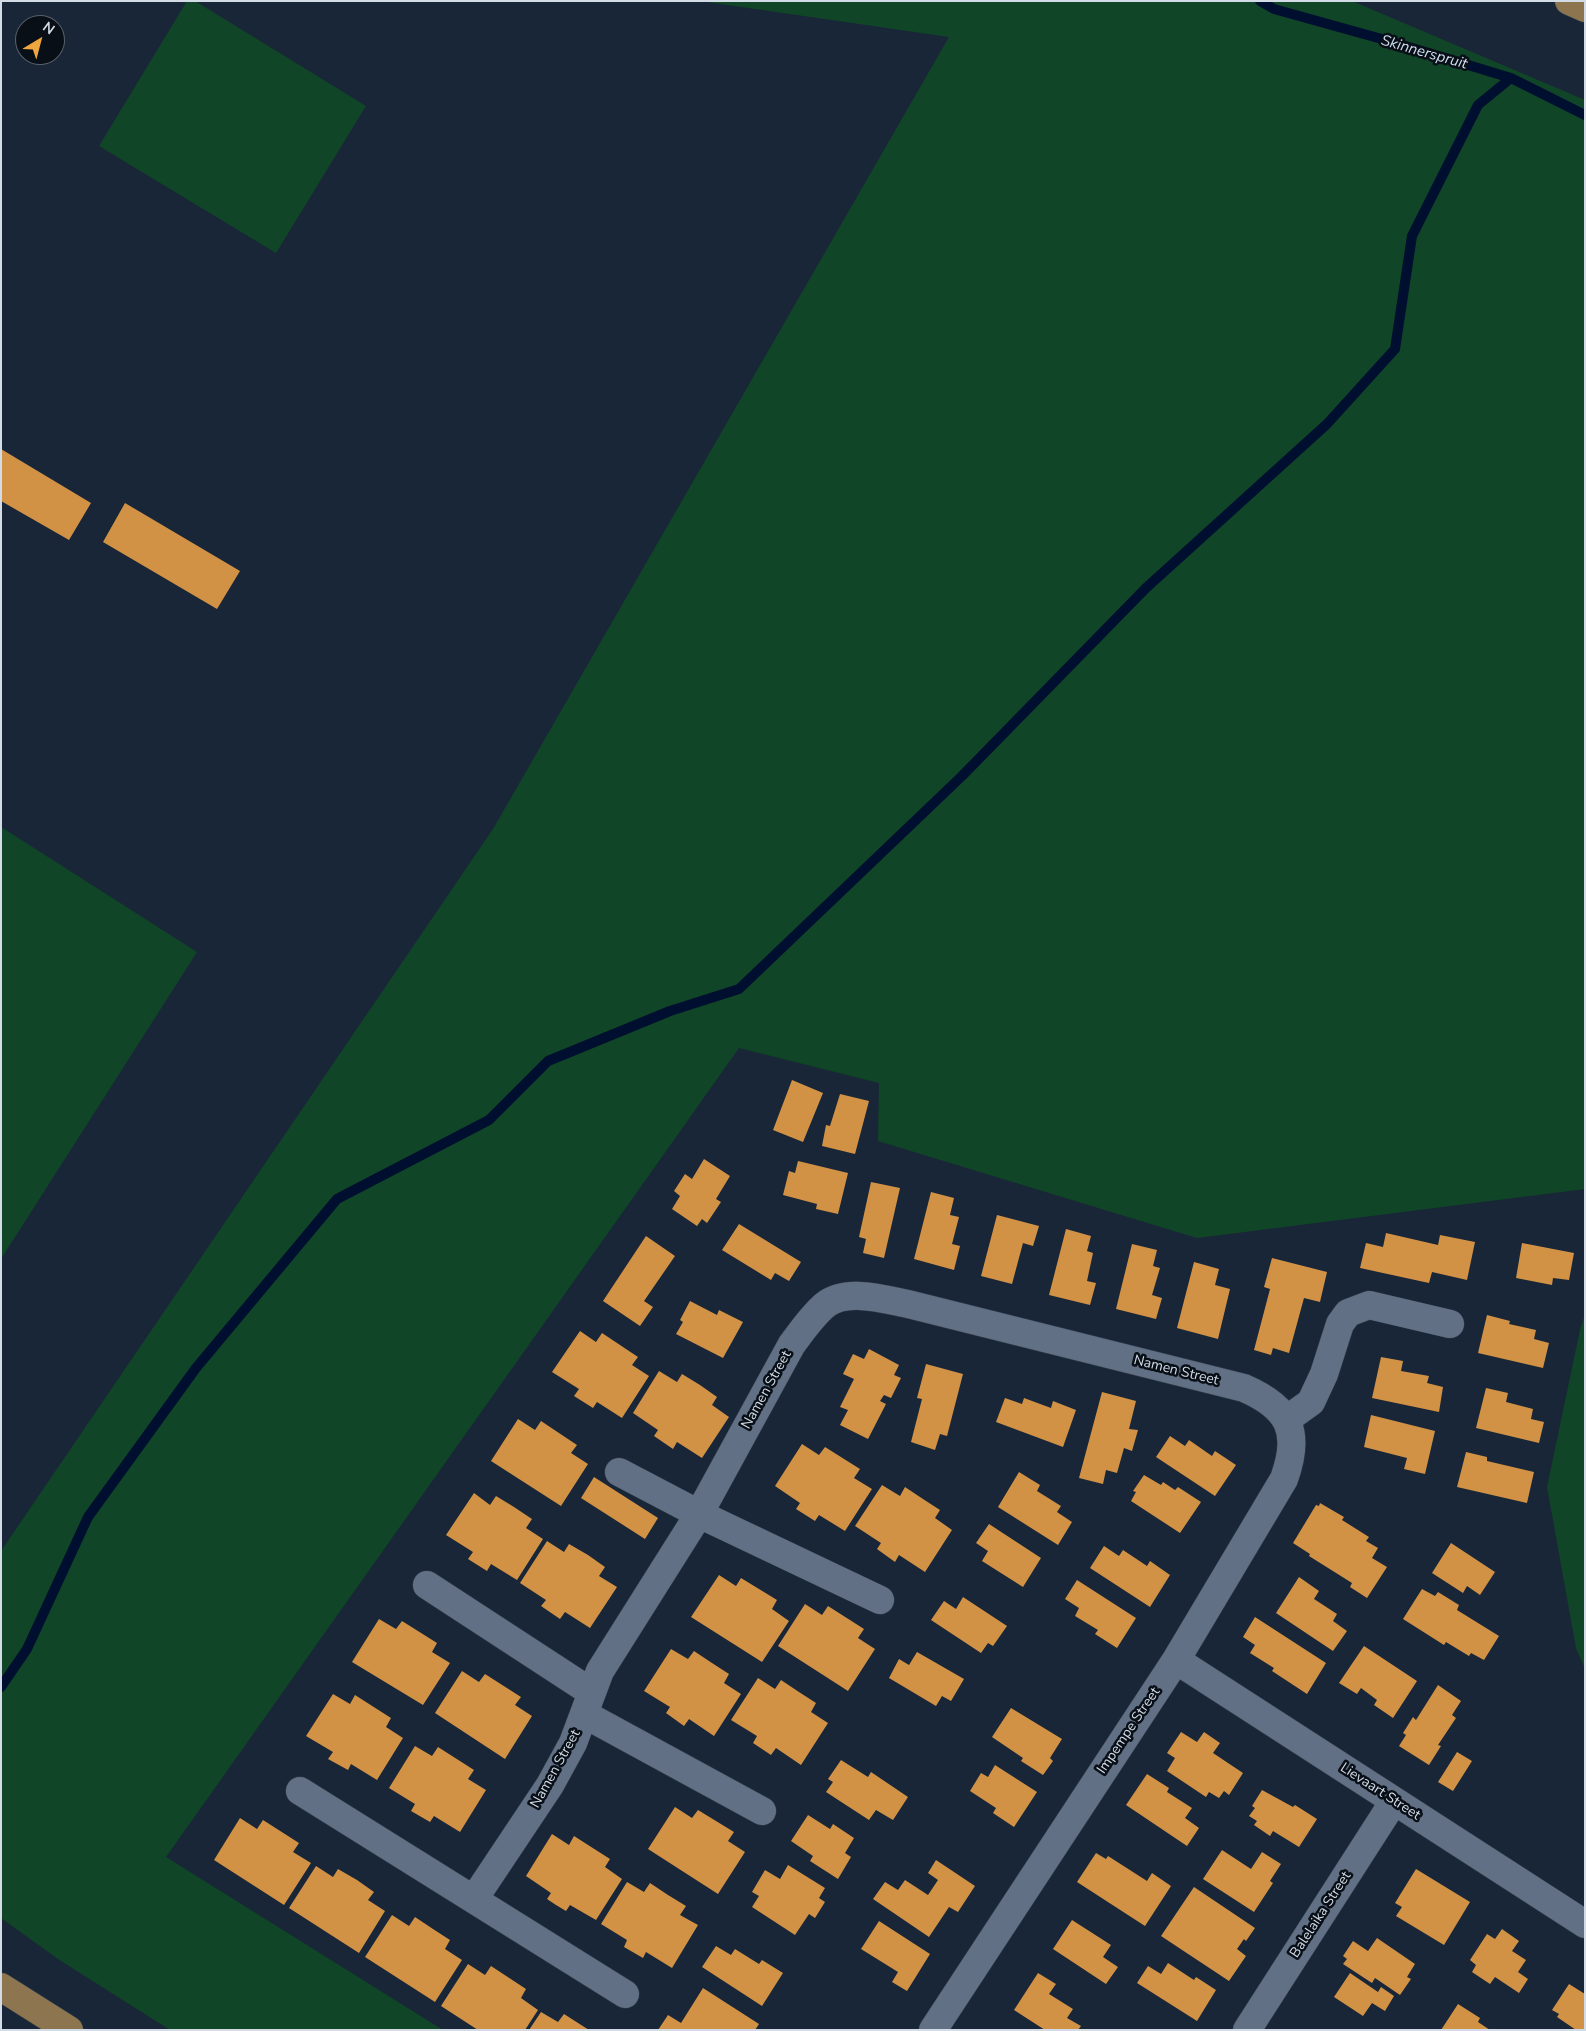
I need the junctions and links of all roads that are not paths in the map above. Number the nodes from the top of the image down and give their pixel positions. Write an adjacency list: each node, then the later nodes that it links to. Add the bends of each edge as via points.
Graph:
1 (1570, 1): 2 (main road)
2 (1585, 8)
3 (1450, 1324): 4 (street, via 1369,1305 1354,1309 1340,1324 1311,1402)
4 (1286, 1420): 6 (street, Namen Street, via 1269,1400 1244,1388 908,1304 873,1297 840,1298 826,1304 792,1344); 9 (street, Impempe Street, via 1292,1433 1293,1451 1284,1479)
5 (619, 1472): 6 (street)
6 (699, 1514): 8 (street); 10 (street, Namen Street, via 600,1671)
7 (427, 1585): 10 (street)
8 (880, 1600)
9 (1176, 1660): 12 (street, Lievaart Street); 19 (street, Impempe Street)
10 (588, 1703): 13 (street); 14 (street, Namen Street, via 573,1743 550,1785)
11 (300, 1791): 14 (street)
12 (1394, 1801): 15 (street, Lievaart Street); 20 (street, Balelaika Street)
13 (762, 1811)
14 (474, 1900): 17 (street)
15 (1585, 1924)
16 (1, 1987): 18 (main road)
17 (625, 1994)
18 (69, 2030)
19 (933, 2030)
20 (1247, 2030)

